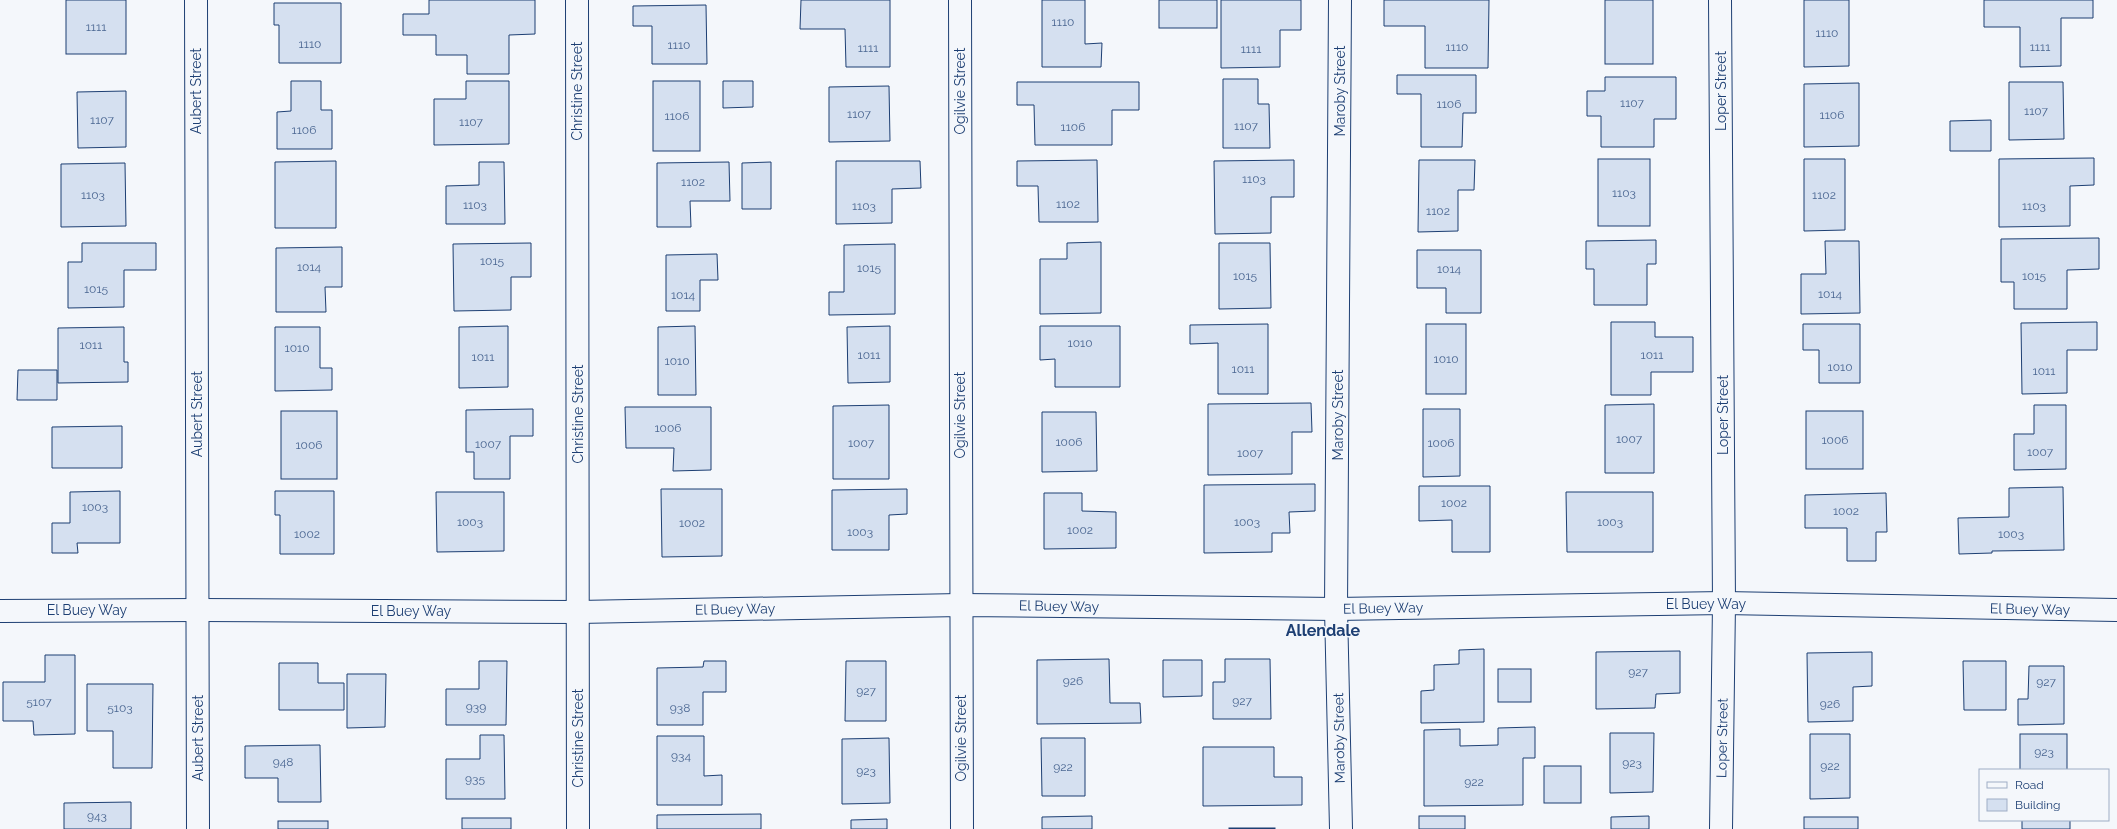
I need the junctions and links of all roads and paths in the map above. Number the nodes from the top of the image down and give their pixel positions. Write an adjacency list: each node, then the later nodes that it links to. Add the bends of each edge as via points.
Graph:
1 (196, 0): 9 (street, Aubert Street)
2 (577, 0): 12 (street, Christine Street)
3 (960, 0): 7 (street, Ogilvie Street)
4 (1340, 0): 8 (street, Maroby Street)
5 (1720, 0): 6 (street, Loper Street)
6 (1724, 603): 8 (street, El Buey Way); 10 (street, El Buey Way); 17 (street, Loper Street)
7 (960, 605): 8 (street, El Buey Way); 12 (street, El Buey Way); 15 (street, Ogilvie Street)
8 (1336, 609): 16 (street, Maroby Street)
9 (198, 610): 11 (street, El Buey Way); 12 (street, El Buey Way); 13 (street, Aubert Street)
10 (2117, 610)
11 (0, 611)
12 (578, 612): 14 (street, Christine Street)
13 (198, 829)
14 (578, 829)
15 (962, 829)
16 (1341, 829)
17 (1721, 829)

